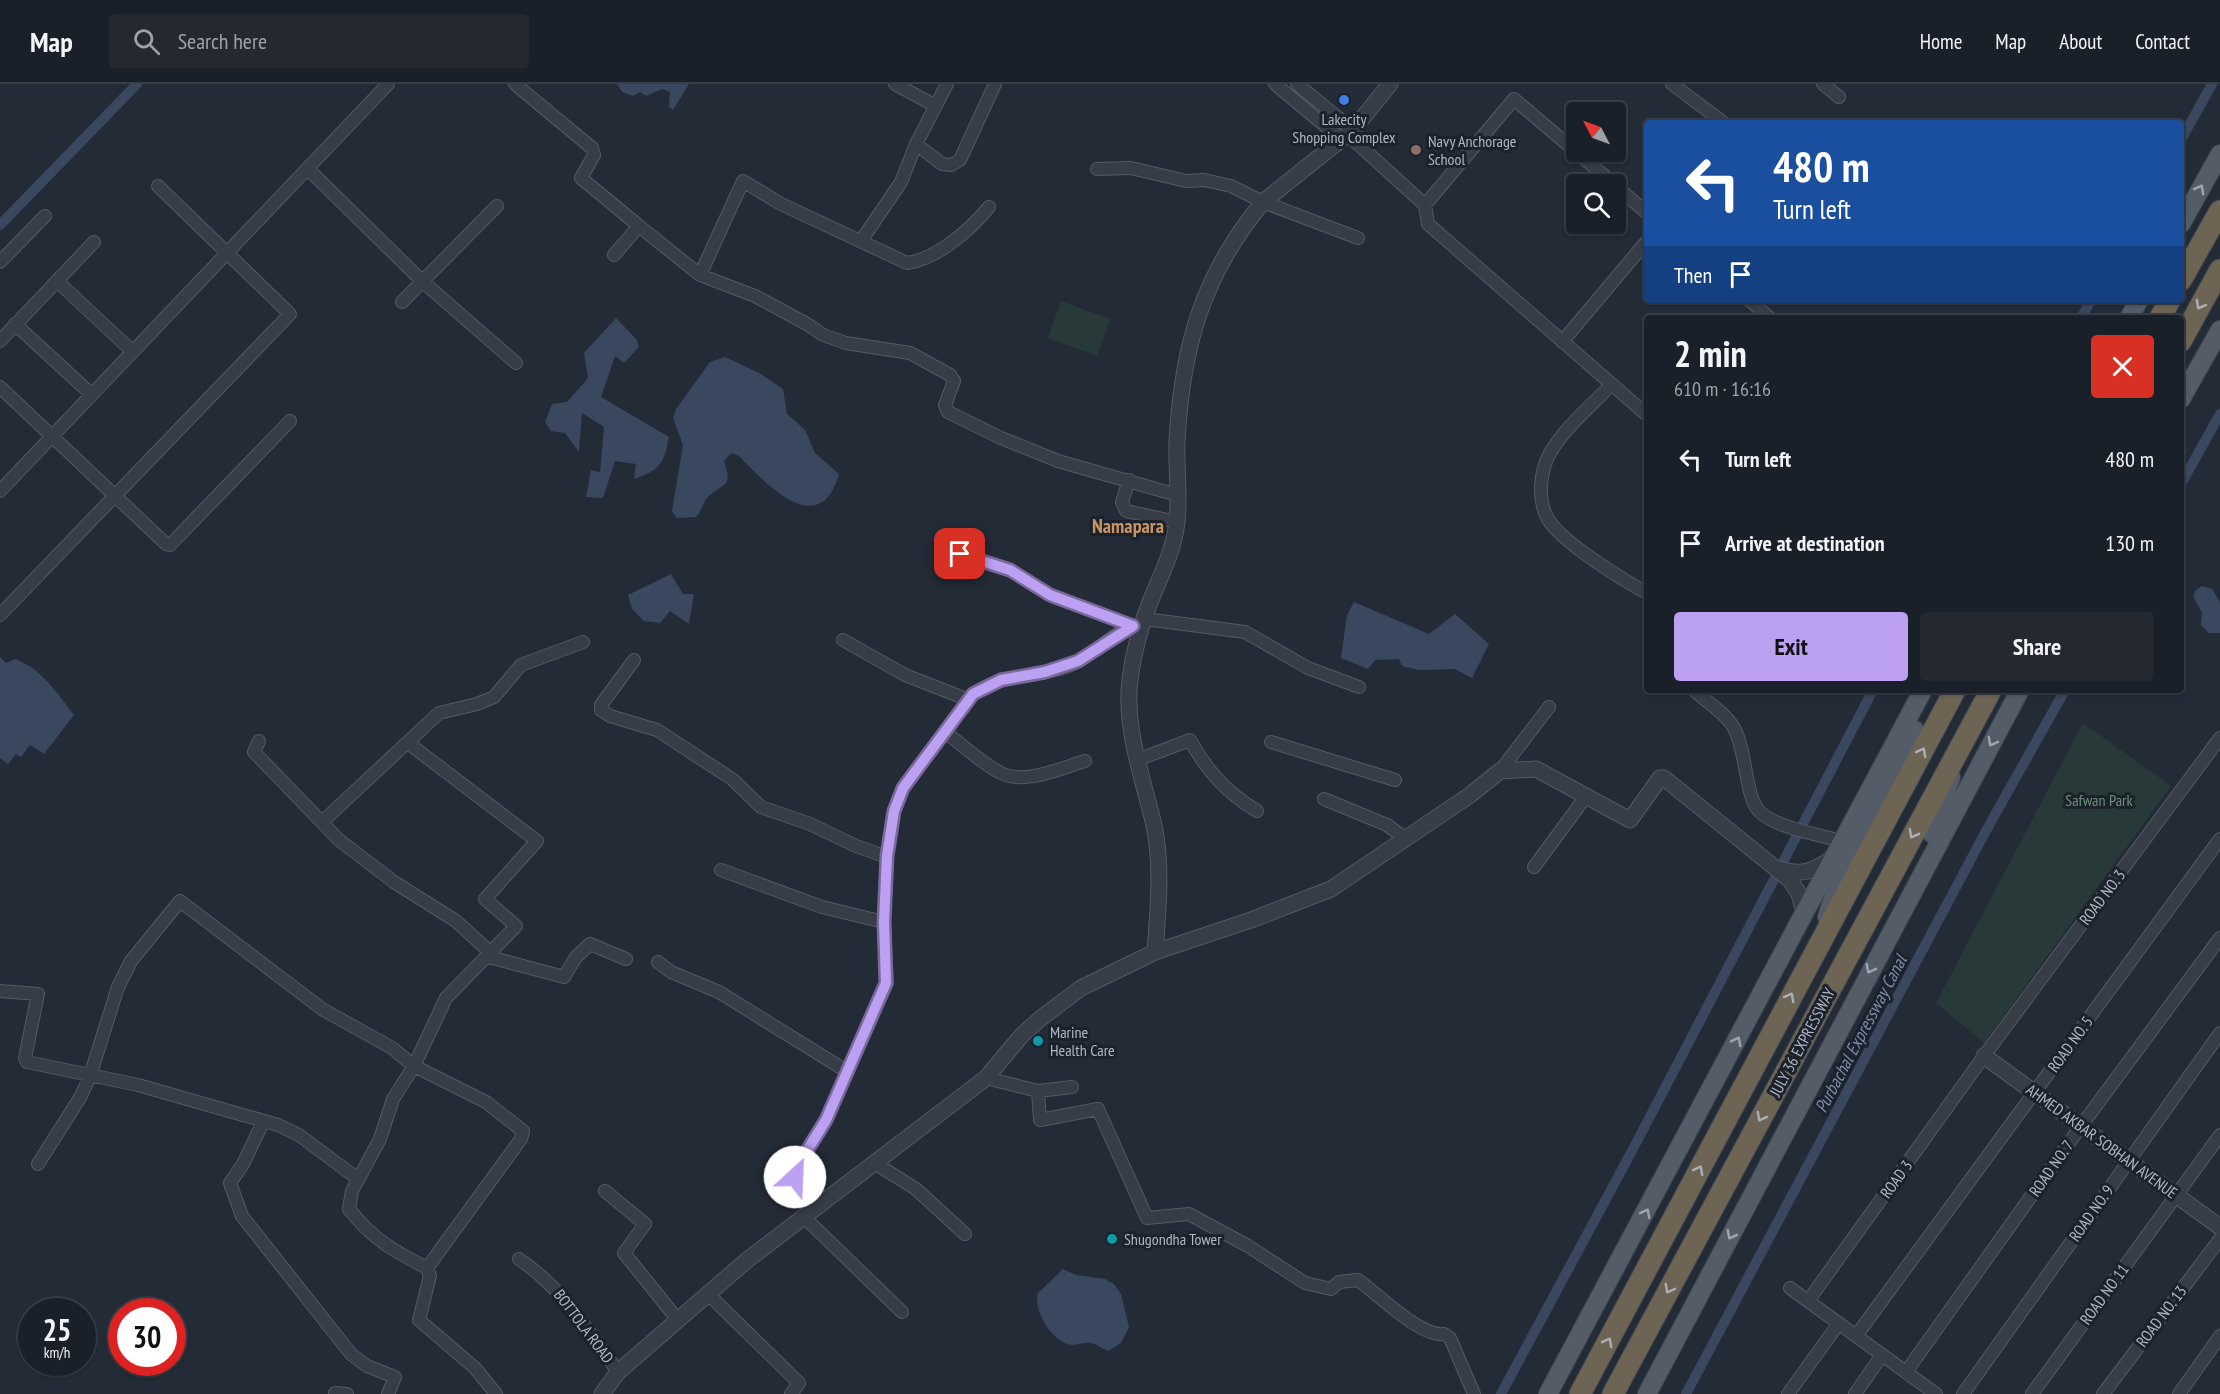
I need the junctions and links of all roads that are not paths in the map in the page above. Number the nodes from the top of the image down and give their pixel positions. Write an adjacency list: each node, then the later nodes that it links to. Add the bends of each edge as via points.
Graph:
1 (388, 84): 17 (street)
2 (515, 84): 30 (street, via 592,147 594,155 581,178)
3 (895, 84): 12 (street)
4 (947, 84): 12 (street)
5 (995, 84): 15 (street, via 960,160 942,164)
6 (1275, 84): 14 (street)
7 (1297, 84): 14 (street)
8 (1390, 84): 14 (street)
9 (1672, 84): 13 (street)
10 (1823, 84): 11 (street)
11 (1839, 97)
12 (936, 106): 15 (street)
13 (1720, 120)
14 (1347, 134): 22 (street); 23 (street)
15 (916, 144): 32 (street, via 901,182)
16 (2220, 154): 29 (main road, one-way to 16)
17 (308, 169): 35 (street); 42 (street)
18 (1097, 169): 22 (street, via 1131,168 1186,181 1204,180 1231,186)
19 (1602, 174): 23 (street, via 1514,99)
20 (158, 186): 35 (street)
21 (1626, 195): 26 (street)
22 (1263, 202): 31 (street); 62 (street, via 1227,254 1193,324 1183,375)
23 (1425, 205): 50 (street, via 1428,224)
24 (497, 206): 42 (street)
25 (989, 207): 32 (street, via 945,246 919,262 907,263)
26 (1644, 210)
27 (2220, 211): 40 (highway)
28 (45, 216): 37 (street)
29 (2184, 219)
30 (639, 226): 36 (street); 39 (street)
31 (1358, 238)
32 (861, 241): 39 (street, via 781,204 743,181)
33 (94, 243): 41 (street)
34 (1644, 245): 50 (street)
35 (228, 253): 51 (street); 63 (street, via 290,314)
36 (614, 255)
37 (0, 262)
38 (2220, 270): 48 (highway, one-way to 48)
39 (700, 275): 60 (street, via 755,296 823,335 846,343 910,353 954,381 945,405 948,412 1058,461)
40 (2184, 275)
41 (57, 281): 46 (street); 51 (street)
42 (422, 281): 43 (street); 52 (street)
43 (402, 302)
44 (1752, 303): 45 (street)
45 (1766, 315)
46 (15, 324): 49 (street); 55 (street)
47 (2220, 330): 56 (main road)
48 (2184, 336)
49 (0, 341)
50 (1562, 342): 53 (street)
51 (132, 351): 55 (street)
52 (516, 363)
53 (1611, 385): 57 (street); 66 (street, via 1548,455 1541,493 1548,519 1564,537)
54 (0, 387): 59 (street)
55 (91, 394): 59 (street)
56 (2184, 394)
57 (1644, 412)
58 (290, 421): 63 (street, via 170,545)
59 (51, 438): 61 (street); 63 (street)
60 (1129, 480): 62 (street); 64 (street, via 1122,502 1126,511)
61 (0, 491)
62 (1177, 495): 64 (street)
63 (114, 497): 67 (street)
64 (1177, 522): 68 (street, via 1169,557)
65 (960, 554): 68 (street, via 1010,570 1050,595)
66 (1644, 590)
67 (0, 615)
68 (1140, 623): 72 (street, via 1245,632 1308,668); 79 (street, via 1078,661 1001,680 981,688); 87 (street, via 1129,692)
69 (843, 640): 79 (street, via 905,675)
70 (583, 642): 85 (street, via 521,665 494,697 439,713)
71 (634, 660): 98 (street, via 601,710 657,730 732,779 761,807)
72 (1359, 687)
73 (1697, 693): 97 (street, via 1733,726 1759,811 1780,823)
74 (1922, 693): 97 (main road)
75 (1923, 693): 106 (main road, via 1916,728 1839,880)
76 (1953, 693): 106 (highway, JULY 36 EXPRESSWAY, one-way to 76)
77 (1988, 693): 86 (highway, JULY 36 EXPRESSWAY)
78 (2018, 693): 107 (main road, one-way to 107)
79 (969, 700): 81 (street)
80 (1549, 707): 89 (street)
81 (946, 733): 88 (street, via 1000,773 1017,777); 98 (street, via 903,788 894,811)
82 (2220, 738): 114 (street, ROAD NO. 3)
83 (259, 741): 94 (street, via 254,752)
84 (1271, 742): 90 (street)
85 (408, 743): 94 (street); 109 (street, via 537,842 484,899 516,925)
86 (1961, 744): 107 (main road, via 1937,822 1887,924); 158 (highway, JULY 36 EXPRESSWAY, one-way to 158)
87 (1137, 760): 93 (street, via 1190,740 1219,783); 108 (street, via 1153,823 1159,885)
88 (1085, 761)
89 (1500, 771): 91 (street, via 1536,770); 95 (street)
90 (1395, 780)
91 (1587, 795): 100 (street); 101 (street, via 1630,820 1664,777)
92 (1324, 800): 95 (street, via 1387,825)
93 (1257, 812)
94 (322, 822): 109 (street, via 385,875 456,921)
95 (1406, 839): 108 (street, via 1331,889)
96 (2220, 839): 120 (street, ROAD NO. 5)
97 (1841, 841): 99 (main road)
98 (887, 856): 104 (street)
99 (1832, 858): 101 (street, via 1795,874); 103 (main road)
100 (1534, 867)
101 (1777, 868): 103 (street, via 1799,894)
102 (721, 870): 104 (street, via 822,908)
103 (1804, 912): 156 (main road, one-way to 103)
104 (884, 922): 116 (street, via 886,983)
105 (2220, 938): 123 (street, ROAD NO. 7)
106 (1821, 939): 157 (highway, JULY 36 EXPRESSWAY, one-way to 106)
107 (1881, 947): 159 (main road, one-way to 159)
108 (1155, 952): 118 (street, via 1081,988 1022,1035)
109 (491, 955): 110 (street, via 564,977 590,944); 115 (street, via 446,998)
110 (626, 958)
111 (658, 962): 116 (street, via 671,972 720,992)
112 (0, 991): 117 (street, via 38,994 27,1062)
113 (2220, 1033): 125 (street, ROAD NO. 9)
114 (1986, 1052): 120 (street, AHMED AKBAR SOBHAN AVENUE); 141 (street, ROAD 3)
115 (414, 1066): 117 (street, via 392,1048 297,992 180,901 131,961 118,987); 128 (street, via 393,1099 380,1138); 138 (street, via 486,1102 523,1131)
116 (848, 1072): 131 (street, via 826,1120 795,1170 799,1183)
117 (90, 1076): 122 (street, via 138,1085); 126 (street, via 63,1128)
118 (986, 1078): 121 (street); 127 (street)
119 (1072, 1087): 121 (street)
120 (2037, 1089): 123 (street, AHMED AKBAR SOBHAN AVENUE); 145 (street, ROAD NO. 5)
121 (1038, 1091): 155 (street, via 1040,1120 1098,1109 1147,1218 1190,1214 1305,1283 1331,1289 1339,1282 1358,1280 1410,1320 1434,1335 1450,1338)
122 (263, 1122): 128 (street, via 299,1135); 151 (street, via 229,1185 242,1216 351,1354 366,1366 395,1377)
123 (2083, 1122): 125 (street, AHMED AKBAR SOBHAN AVENUE); 149 (street, ROAD NO. 7)
124 (2220, 1135): 130 (street, ROAD NO 11)
125 (2131, 1157): 130 (street, AHMED AKBAR SOBHAN AVENUE); 162 (street, ROAD NO. 9)
126 (38, 1164)
127 (876, 1164): 131 (street); 135 (street, via 916,1189)
128 (358, 1179): 138 (street, via 349,1209 366,1231)
129 (605, 1191): 143 (street, via 645,1224 624,1253)
130 (2179, 1191): 133 (street, AHMED AKBAR SOBHAN AVENUE); 134 (street, AHMED AKBAR SOBHAN AVENUE); 163 (street, ROAD NO 11)
131 (822, 1202): 132 (street)
132 (803, 1216): 140 (street); 142 (street)
133 (2220, 1216)
134 (2220, 1227)
135 (965, 1234)
136 (2220, 1239): 164 (street, ROAD NO. 13)
137 (519, 1259): 148 (street, BOTTOLA ROAD, via 559,1291)
138 (427, 1268): 152 (street, via 430,1276 420,1321 475,1368)
139 (1790, 1288): 141 (street)
140 (708, 1294): 143 (street); 154 (street, via 799,1383)
141 (1808, 1301): 144 (street)
142 (902, 1312)
143 (678, 1320): 148 (street)
144 (1839, 1323): 145 (street); 160 (street)
145 (1857, 1336): 147 (street)
146 (2220, 1336): 165 (street)
147 (1882, 1354): 149 (street); 161 (street)
148 (618, 1372): 153 (street)
149 (1906, 1372): 150 (street)
150 (1931, 1392)
151 (388, 1394)
152 (496, 1394)
153 (602, 1394)
154 (791, 1394)
155 (1473, 1394)
156 (1548, 1394)
157 (1580, 1394)
158 (1613, 1394)
159 (1647, 1394)
160 (1788, 1394)
161 (1855, 1394)
162 (1963, 1394)
163 (2032, 1394)
164 (2103, 1394)
165 (2179, 1394)

